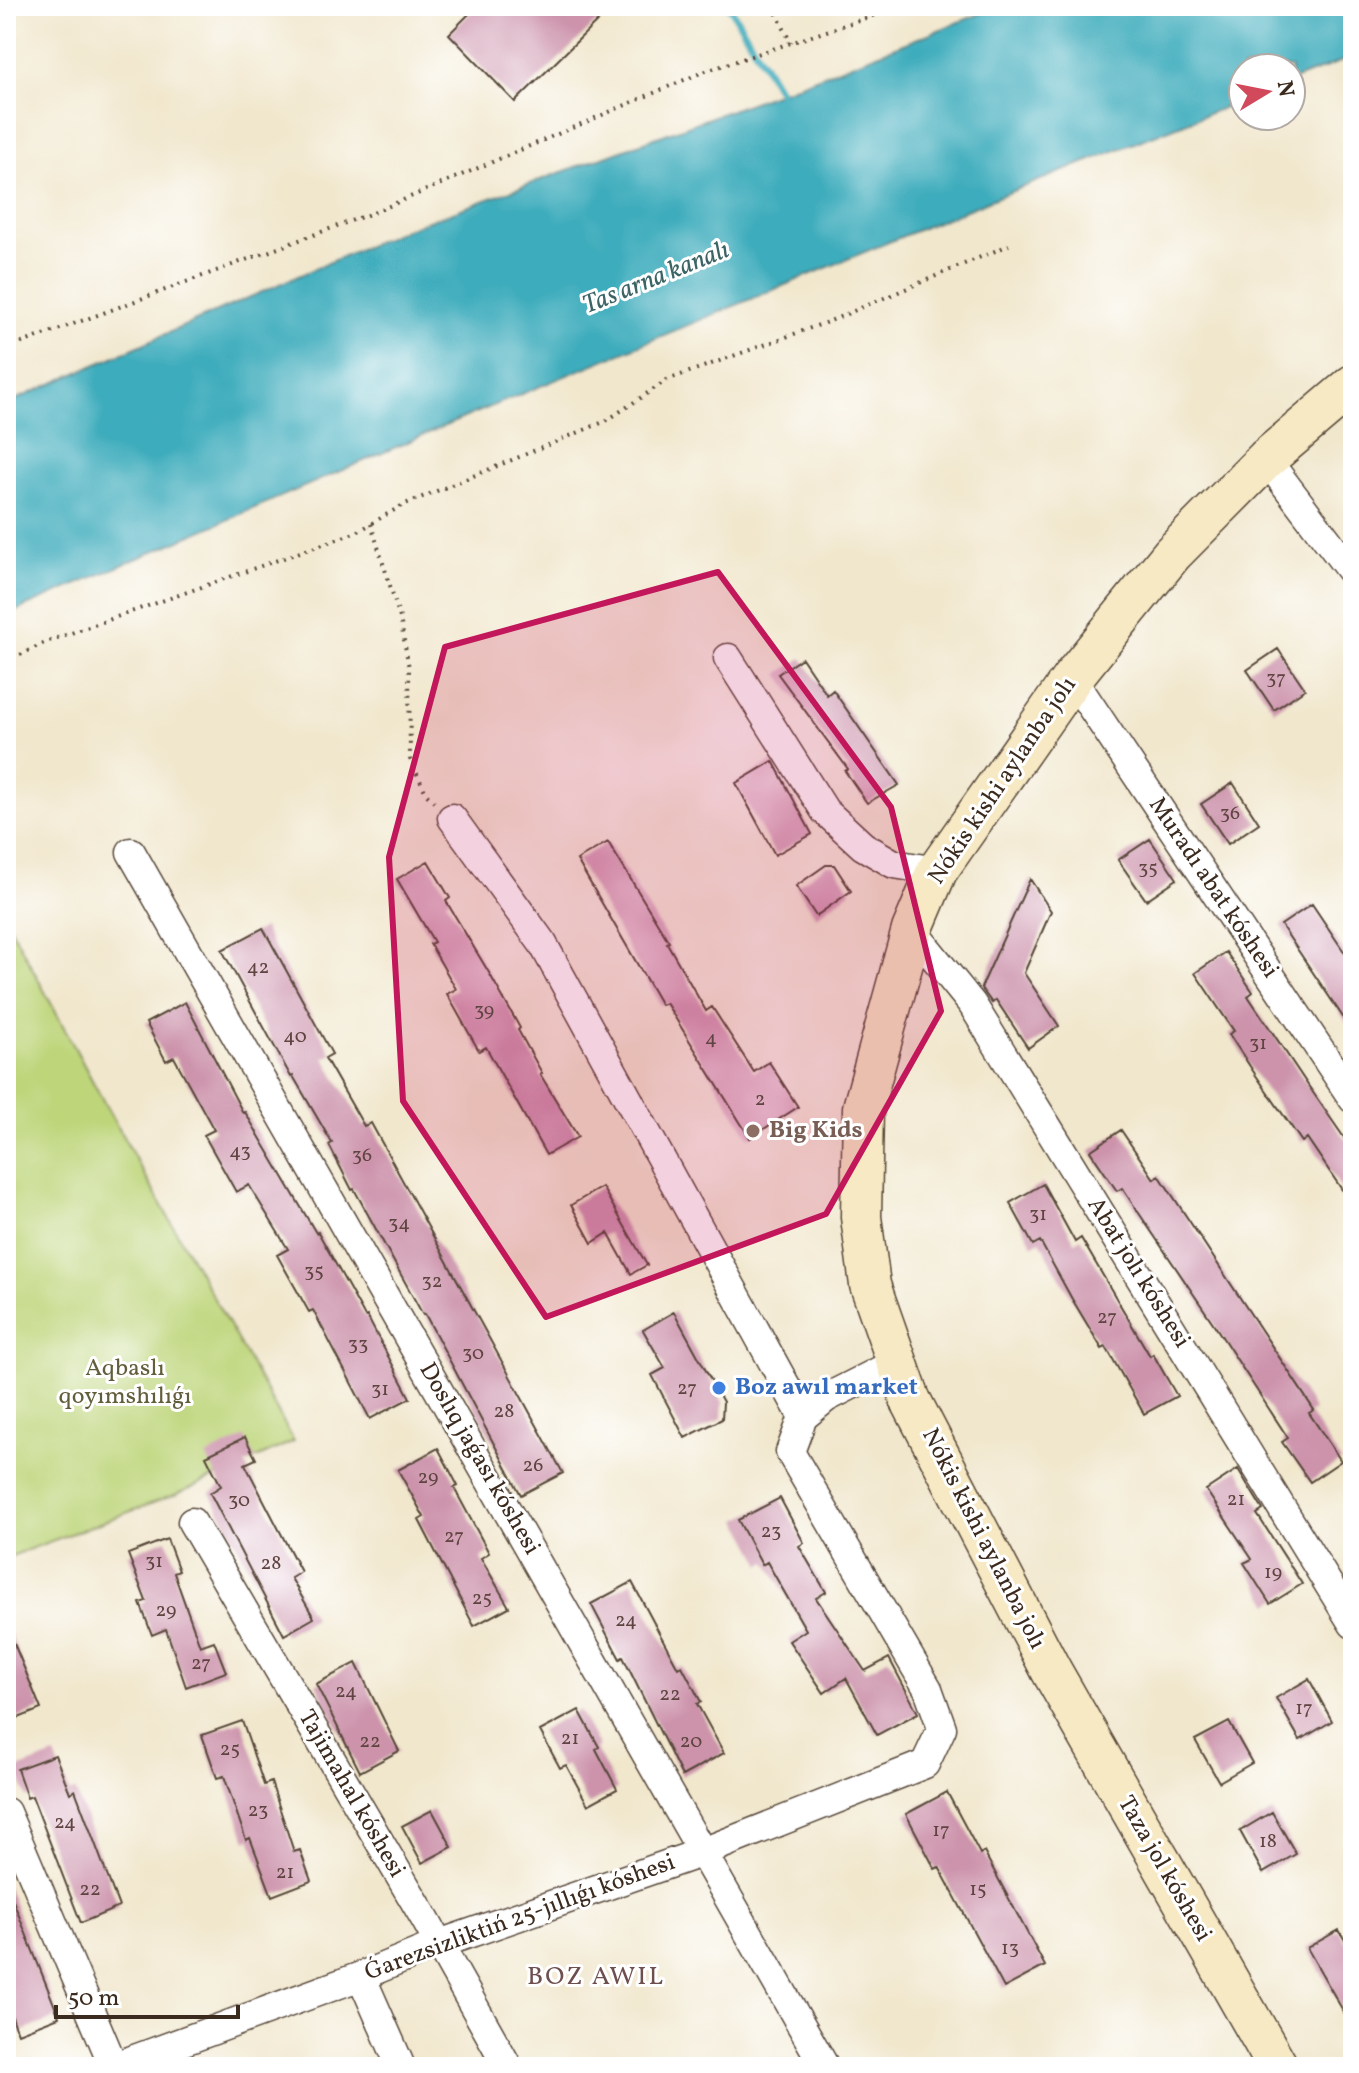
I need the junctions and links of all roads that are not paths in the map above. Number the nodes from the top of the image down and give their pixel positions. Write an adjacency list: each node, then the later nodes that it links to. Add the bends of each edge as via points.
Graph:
1 (1353, 385): 2 (main road, Nókis kishi aylanba jolı)
2 (1266, 459): 3 (street); 5 (main road, Nókis kishi aylanba jolı, via 1172,554)
3 (1353, 574)
4 (728, 658): 8 (street, via 825,811 863,846 894,864)
5 (1072, 678): 8 (main road, Nókis kishi aylanba jolı); 10 (street, Muradı abat kóshesi)
6 (452, 818): 12 (street, via 543,944)
7 (131, 852): 17 (street, Doslıq jaǵası kóshesi)
8 (937, 871): 9 (main road, Nókis kishi aylanba jolı)
9 (912, 930): 11 (main road, Nókis kishi aylanba jolı, via 863,1108 861,1217 870,1285); 14 (street, Abat jolı kóshesi, via 972,1004)
10 (1353, 1099)
11 (897, 1362): 12 (street, via 826,1398); 15 (main road, Nókis kishi aylanba jolı, via 910,1399)
12 (803, 1417): 17 (street, Ǵarezsizliktiń 25-jıllıǵı kóshesi, via 790,1452 928,1689 942,1728 925,1764)
13 (192, 1522): 18 (street, Tajimahal kóshesi)
14 (1350, 1611)
15 (1051, 1670): 24 (main road, Taza jol kóshesi)
16 (6, 1812): 20 (street)
17 (703, 1852): 18 (street, Ǵarezsizliktiń 25-jıllıǵı kóshesi); 23 (street, Doslıq jaǵası kóshesi)
18 (439, 1944): 19 (street, Ǵarezsizliktiń 25-jıllıǵı kóshesi); 22 (street, Tajimahal kóshesi)
19 (361, 1976): 20 (street, Ǵarezsizliktiń 25-jıllıǵı kóshesi); 21 (street)
20 (114, 2067)
21 (401, 2067)
22 (508, 2067)
23 (825, 2067)
24 (1278, 2067)

